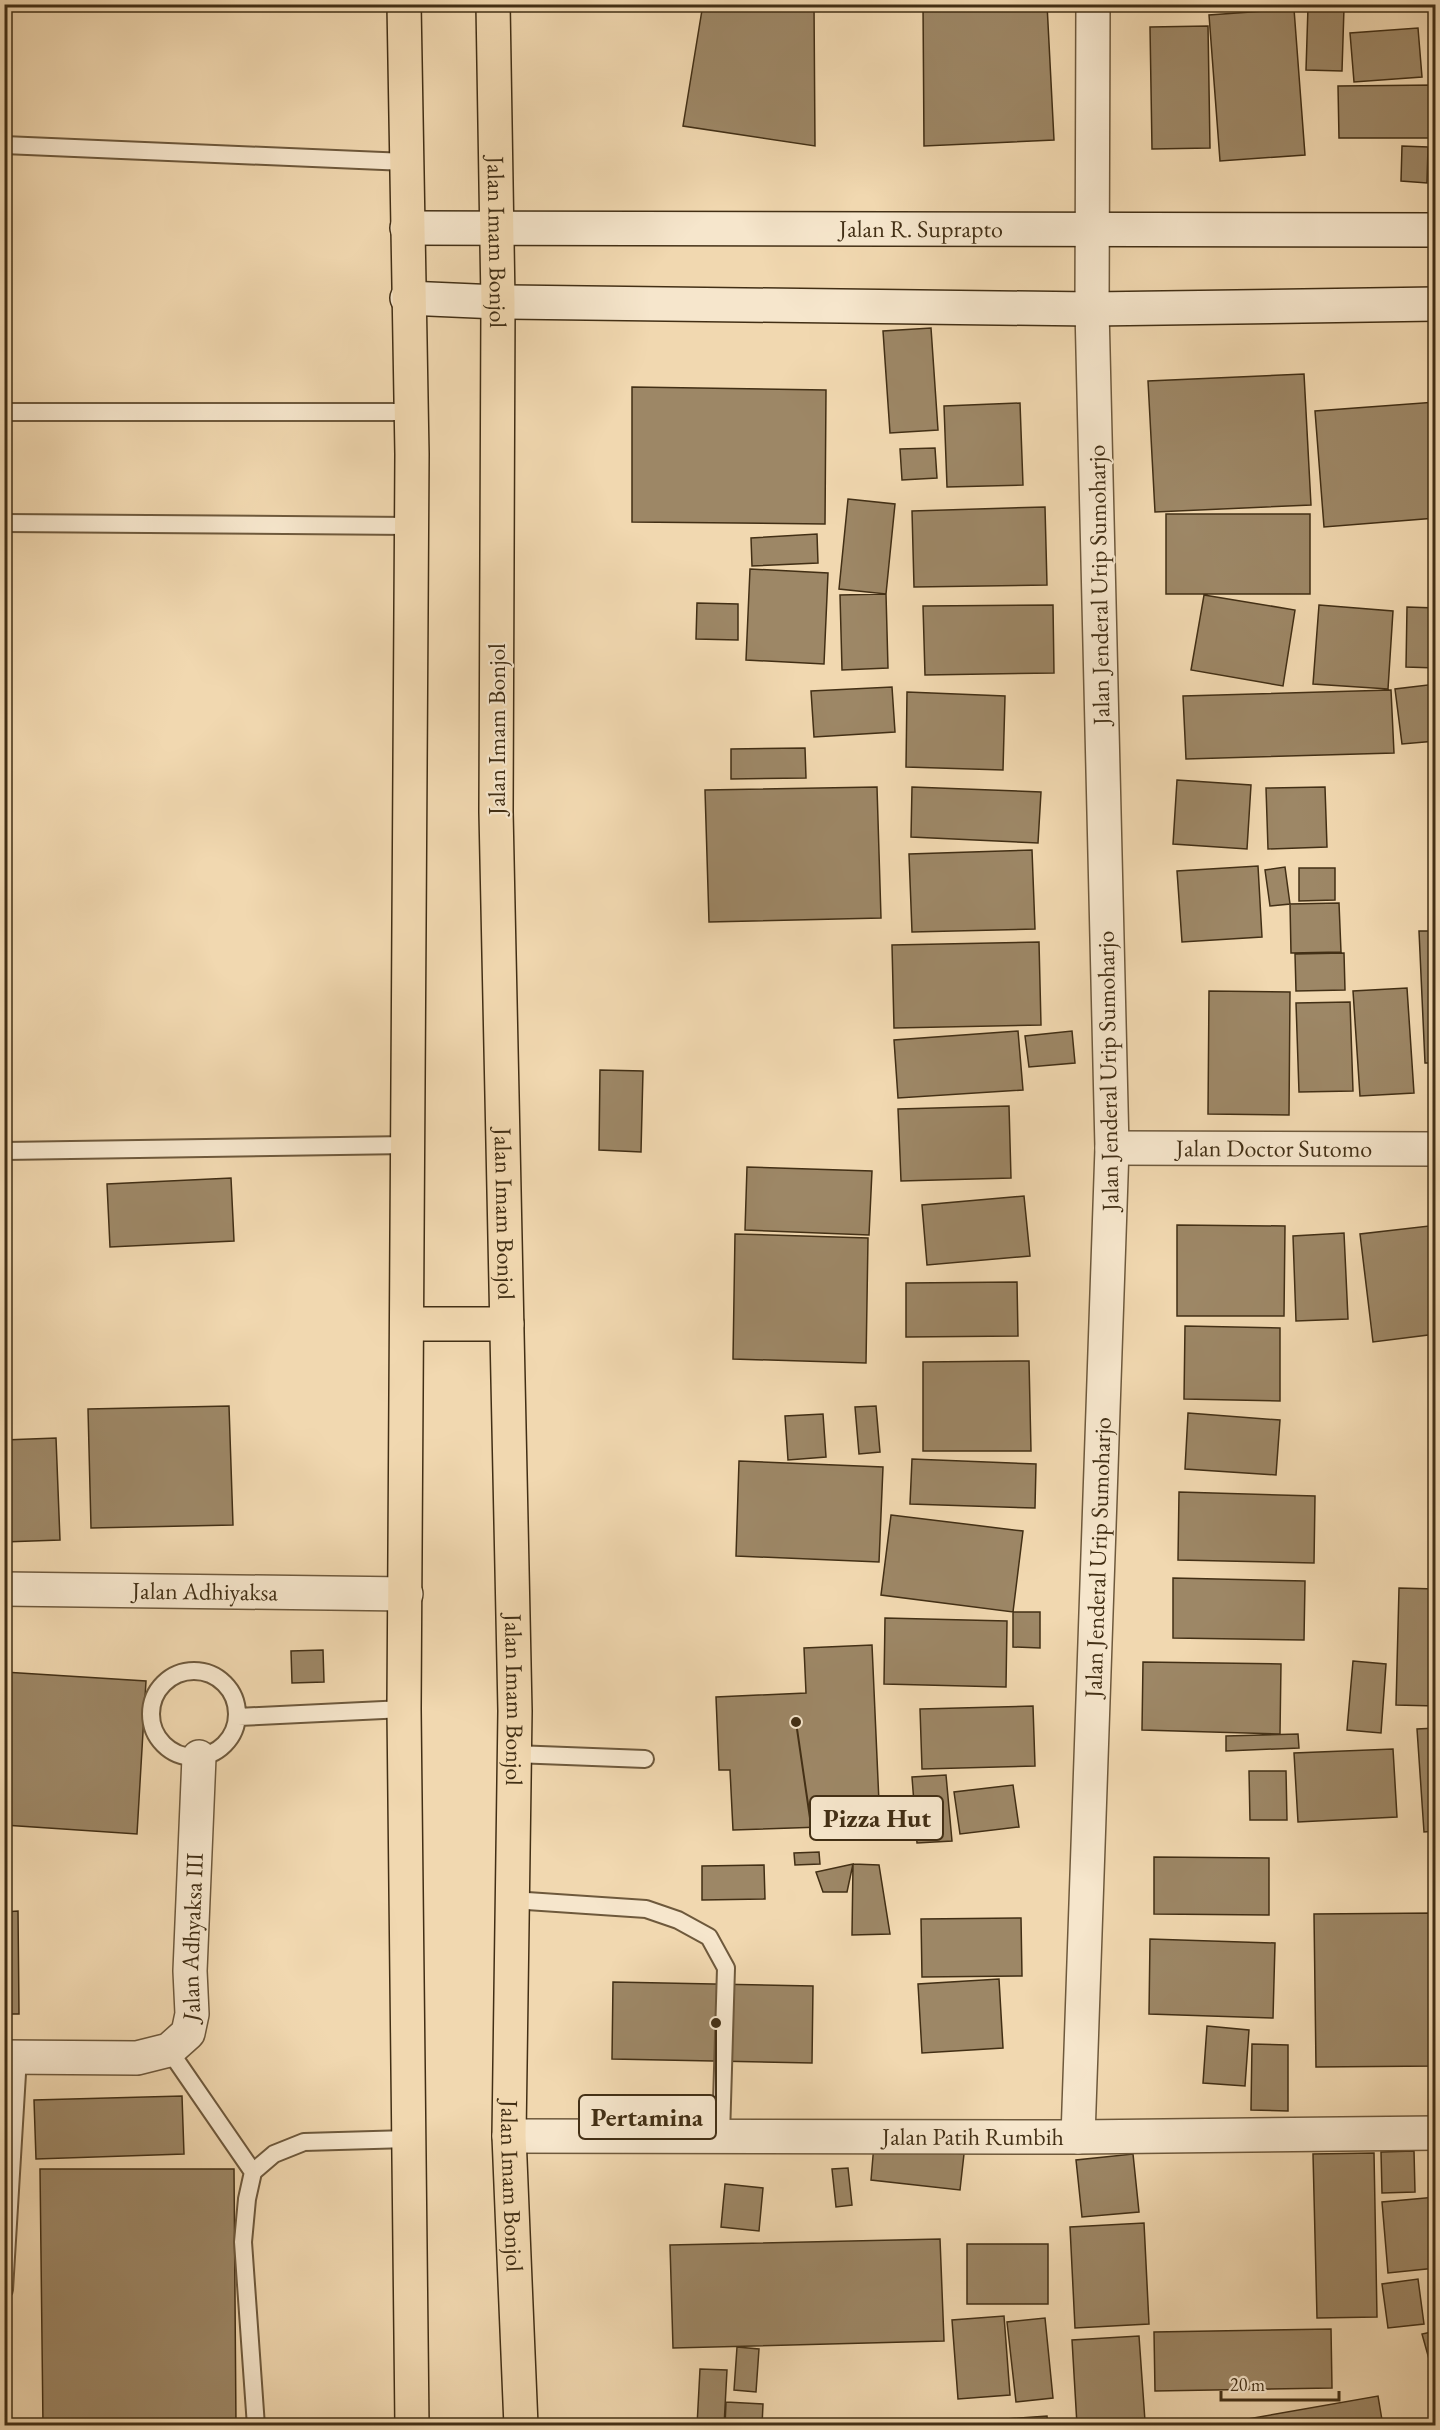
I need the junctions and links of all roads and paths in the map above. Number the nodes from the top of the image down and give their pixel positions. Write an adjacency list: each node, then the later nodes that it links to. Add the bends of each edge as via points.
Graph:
1 (404, 4): 5 (highway)
2 (493, 4): 6 (highway, Jalan Imam Bonjol)
3 (1093, 4): 8 (street, Jalan Jenderal Urip Sumoharjo)
4 (4, 145): 5 (lane)
5 (405, 162): 7 (highway)
6 (498, 227): 7 (street, Jalan R. Suprapto); 8 (street, Jalan R. Suprapto); 11 (highway, Jalan Imam Bonjol)
7 (407, 228): 10 (highway)
8 (1093, 229): 9 (street, Jalan R. Suprapto); 13 (street, Jalan Jenderal Urip Sumoharjo)
9 (1436, 230)
10 (407, 298): 11 (street); 15 (highway)
11 (498, 302): 13 (street); 23 (highway, Jalan Imam Bonjol, via 496,812)
12 (1436, 304): 13 (street)
13 (1092, 309): 19 (street, Jalan Jenderal Urip Sumoharjo)
14 (4, 412): 15 (lane)
15 (412, 412): 17 (highway)
16 (4, 523): 17 (lane)
17 (411, 526): 18 (highway)
18 (408, 1145): 21 (lane); 22 (highway)
19 (1112, 1148): 20 (street, Jalan Doctor Sutomo); 37 (street, Jalan Jenderal Urip Sumoharjo)
20 (1436, 1149)
21 (4, 1151)
22 (408, 1324): 23 (highway); 25 (highway)
23 (507, 1324): 28 (highway, Jalan Imam Bonjol)
24 (4, 1589): 25 (street, Jalan Adhiyaksa)
25 (406, 1594): 26 (highway)
26 (404, 1709): 27 (lane); 38 (highway)
27 (238, 1717): 29 (lane, via 225,1744); 29 (lane, via 230,1689 205,1672 175,1675 163,1684 154,1696 151,1711 159,1739 184,1756)
28 (514, 1754): 30 (lane); 31 (highway, Jalan Imam Bonjol)
29 (199, 1757): 32 (street, Jalan Adhyaksa III, via 190,1971 192,2014 188,2033)
30 (645, 1759)
31 (512, 1900): 35 (highway, Jalan Imam Bonjol); 36 (lane, via 646,1909 709,1937 726,1968)
32 (169, 2050): 33 (street, Jalan Adhyaksa III, via 137,2058); 39 (lane)
33 (11, 2057): 40 (lane)
34 (1436, 2133): 37 (street, Jalan Patih Rumbih)
35 (508, 2136): 36 (street, Jalan Patih Rumbih); 43 (highway, Jalan Imam Bonjol)
36 (721, 2136): 37 (street, Jalan Patih Rumbih)
37 (1078, 2137)
38 (408, 2139): 39 (lane, via 304,2142 274,2154); 42 (highway)
39 (253, 2172): 41 (lane, via 243,2242)
40 (4, 2290)
41 (256, 2426)
42 (412, 2426)
43 (520, 2426)

